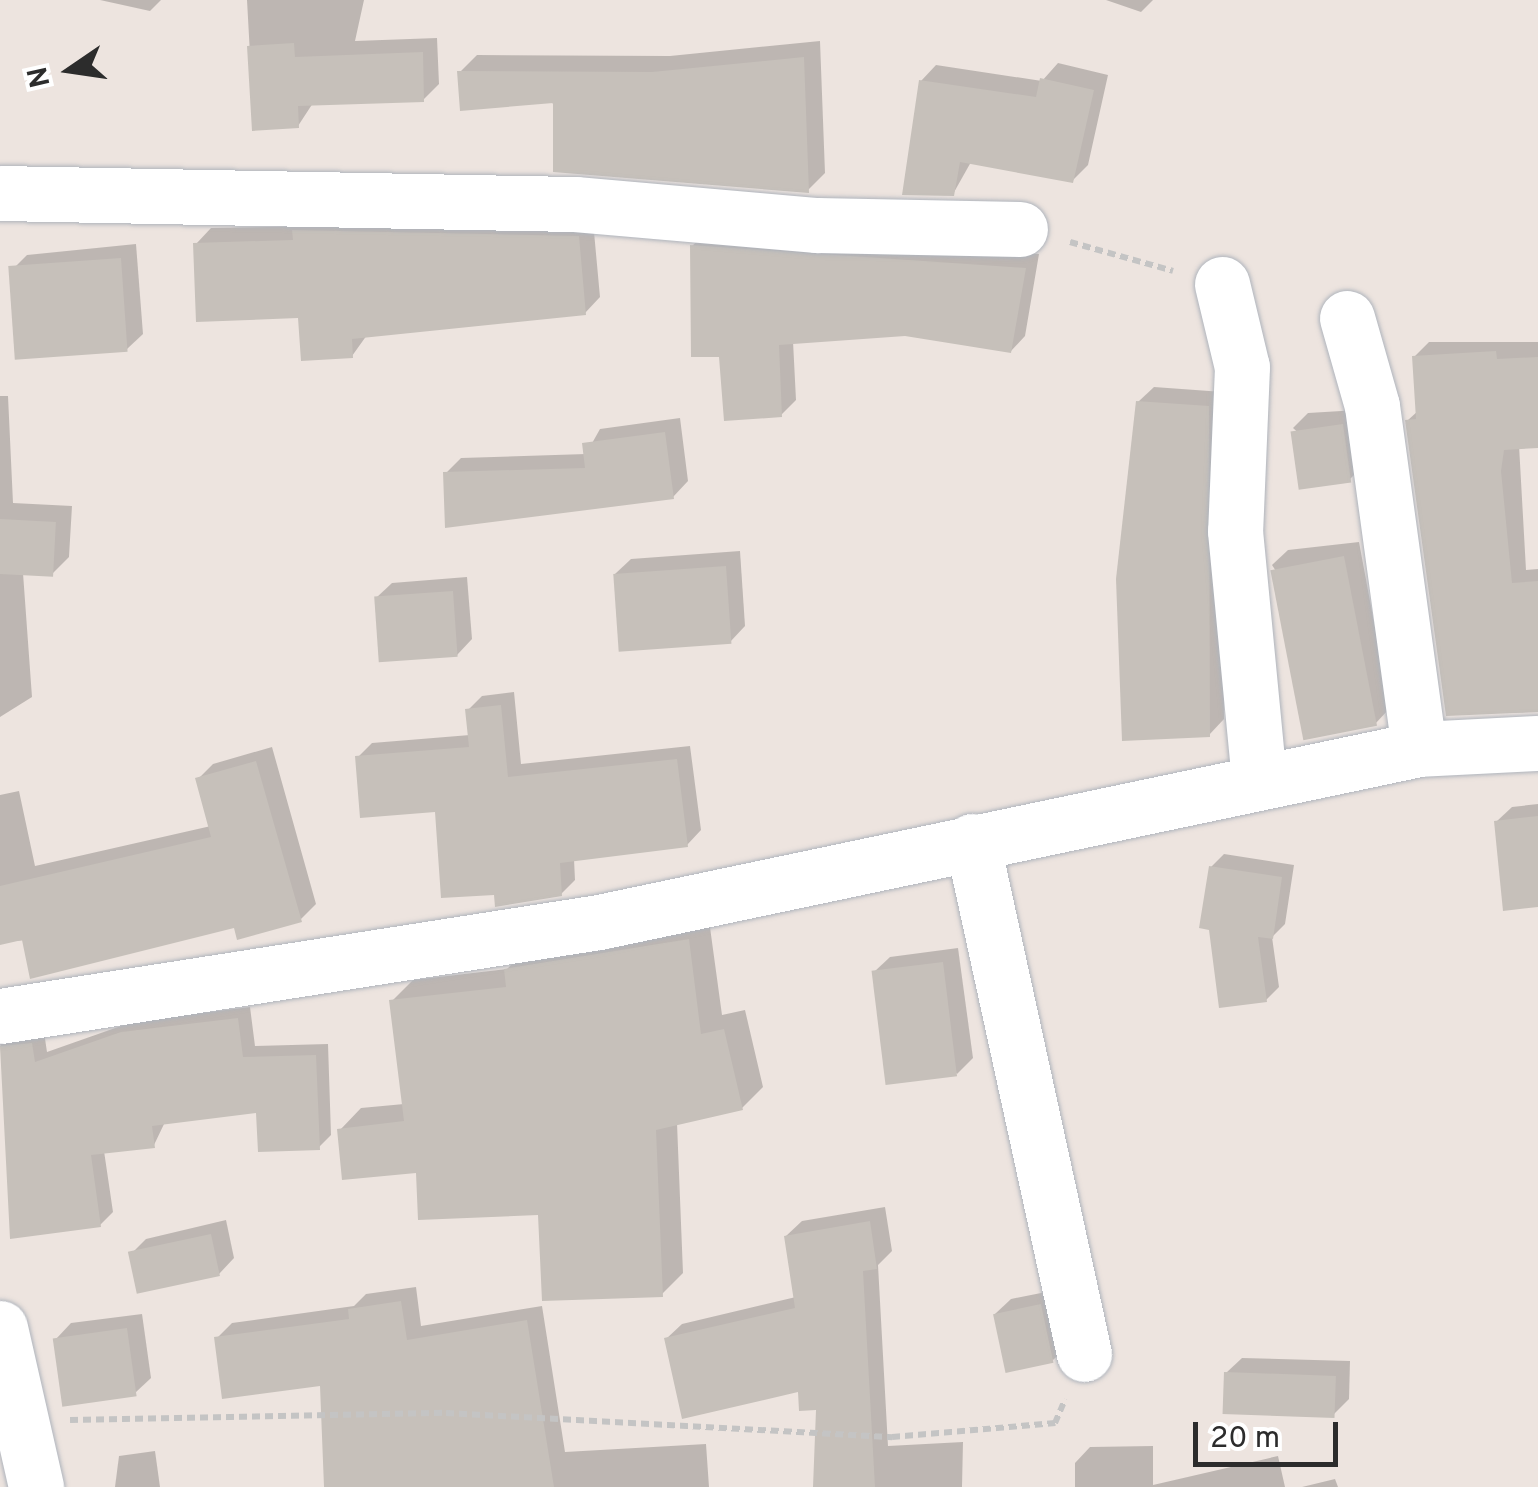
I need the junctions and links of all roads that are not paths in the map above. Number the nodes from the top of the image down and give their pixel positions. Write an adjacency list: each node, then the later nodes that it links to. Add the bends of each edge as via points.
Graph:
1 (0, 193): 2 (street, via 575,204 817,225)
2 (1020, 228)
3 (1222, 284): 7 (street, via 1242,366 1234,531)
4 (1347, 318): 6 (street, via 1372,406)
5 (1538, 743): 6 (street)
6 (1420, 749): 7 (street)
7 (1259, 782): 8 (street)
8 (972, 841): 9 (street, via 599,922); 11 (street)
9 (0, 1016)
10 (0, 1328): 12 (street)
11 (1084, 1354)
12 (36, 1487)

